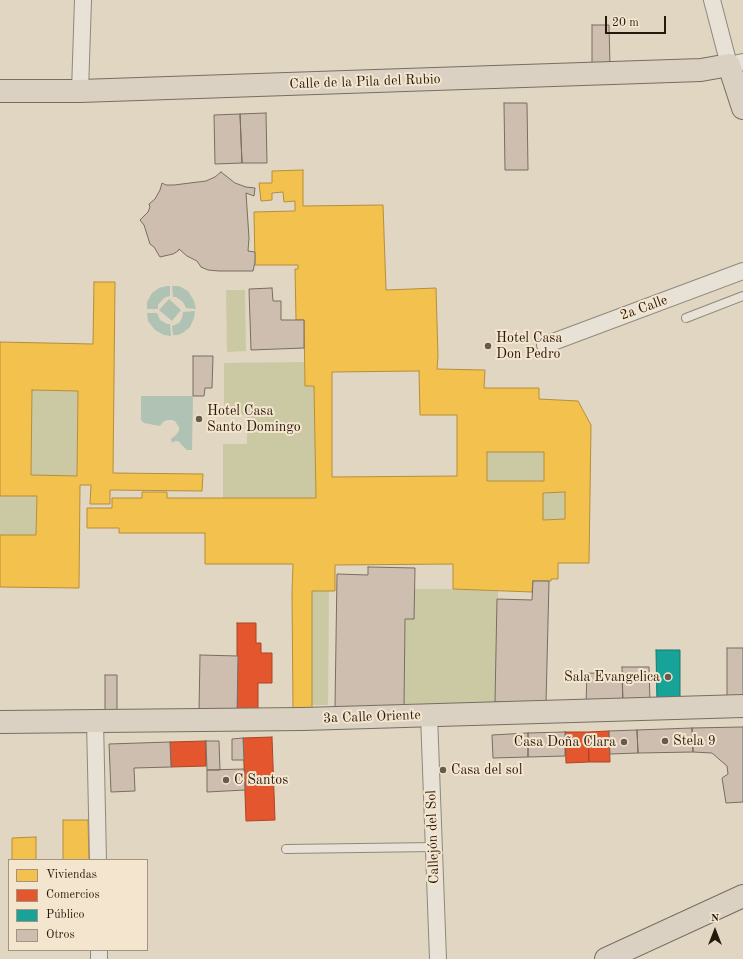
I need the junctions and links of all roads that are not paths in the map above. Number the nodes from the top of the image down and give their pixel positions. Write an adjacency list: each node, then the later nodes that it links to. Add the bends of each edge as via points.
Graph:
1 (83, 0): 5 (street)
2 (712, 0): 3 (street)
3 (736, 63): 5 (main road, Calle de la Pila del Rubio, via 701,70); 6 (main road)
4 (0, 91): 5 (main road, Calle de la Pila del Rubio)
5 (80, 92)
6 (743, 108)
7 (743, 271): 10 (street, 2a Calle)
8 (743, 296): 9 (lane)
9 (686, 318)
10 (545, 345)
11 (743, 706): 12 (main road, 3a Calle Oriente)
12 (429, 715): 13 (main road, 3a Calle Oriente, via 303,719); 15 (street, Callejón del Sol)
13 (95, 720): 14 (main road, 3a Calle Oriente); 17 (street)
14 (0, 722)
15 (434, 847): 16 (lane); 19 (street, Callejón del Sol)
16 (286, 849)
17 (98, 859)
18 (743, 896): 20 (main road)
19 (438, 959)
20 (606, 959)

